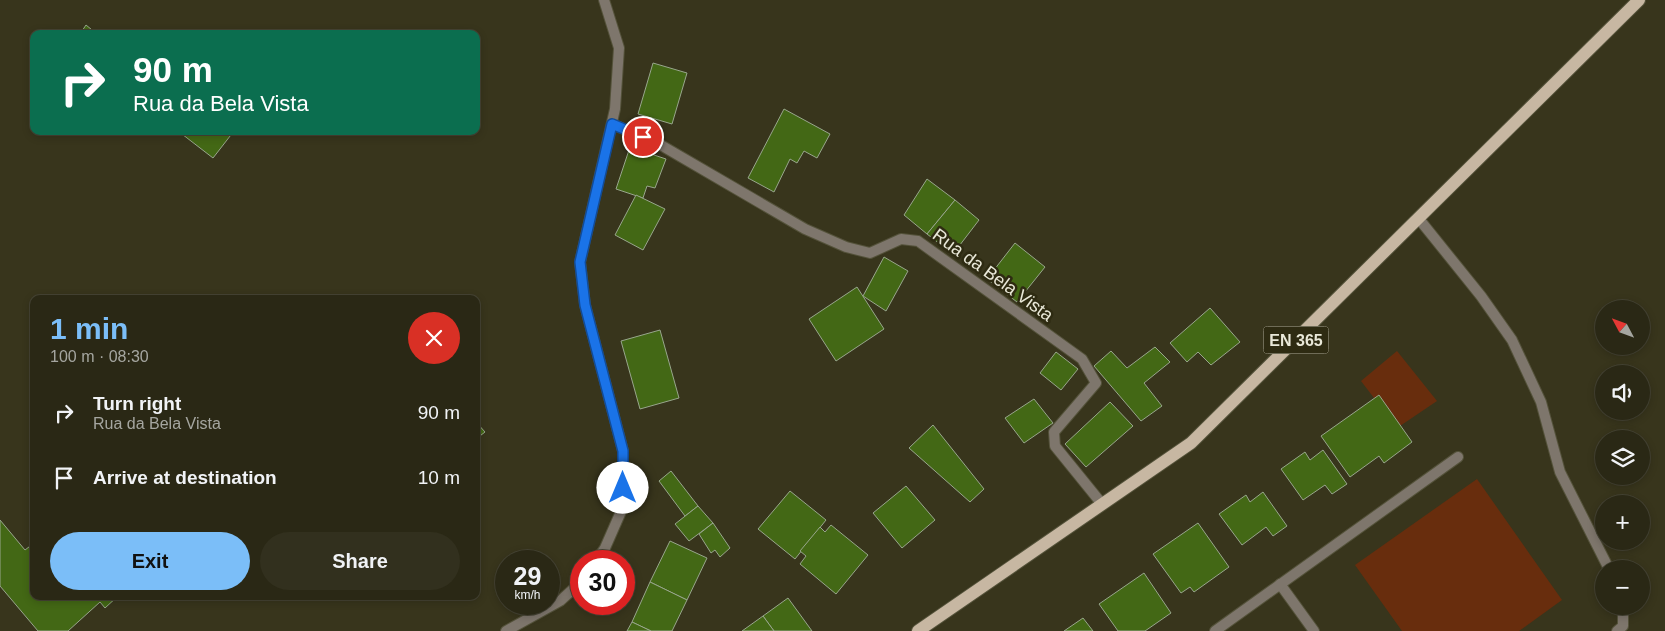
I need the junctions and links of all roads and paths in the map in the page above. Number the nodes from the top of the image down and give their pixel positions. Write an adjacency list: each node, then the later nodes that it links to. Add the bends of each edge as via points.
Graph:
1 (604, 0): 3 (street, via 618,48)
2 (1640, 1): 4 (main road, EN 365)
3 (612, 124): 6 (street, Rua da Bela Vista, via 659,144 805,229 846,247 870,253 901,239 918,241 1082,359 1096,383 1054,432 1055,446); 7 (street, via 580,262 585,305 623,451 623,507)
4 (1419, 218): 6 (main road, EN 365, via 1191,443); 8 (street, via 1512,340 1541,402 1560,472)
5 (1458, 457): 9 (street)
6 (1102, 504): 13 (main road, EN 365)
7 (604, 550)
8 (1604, 560)
9 (1280, 584): 14 (street); 15 (street)
10 (570, 592): 12 (street, via 560,601)
11 (1623, 615): 16 (street, via 1623,626)
12 (506, 631)
13 (918, 631)
14 (1214, 631)
15 (1314, 631)
16 (1617, 631)

